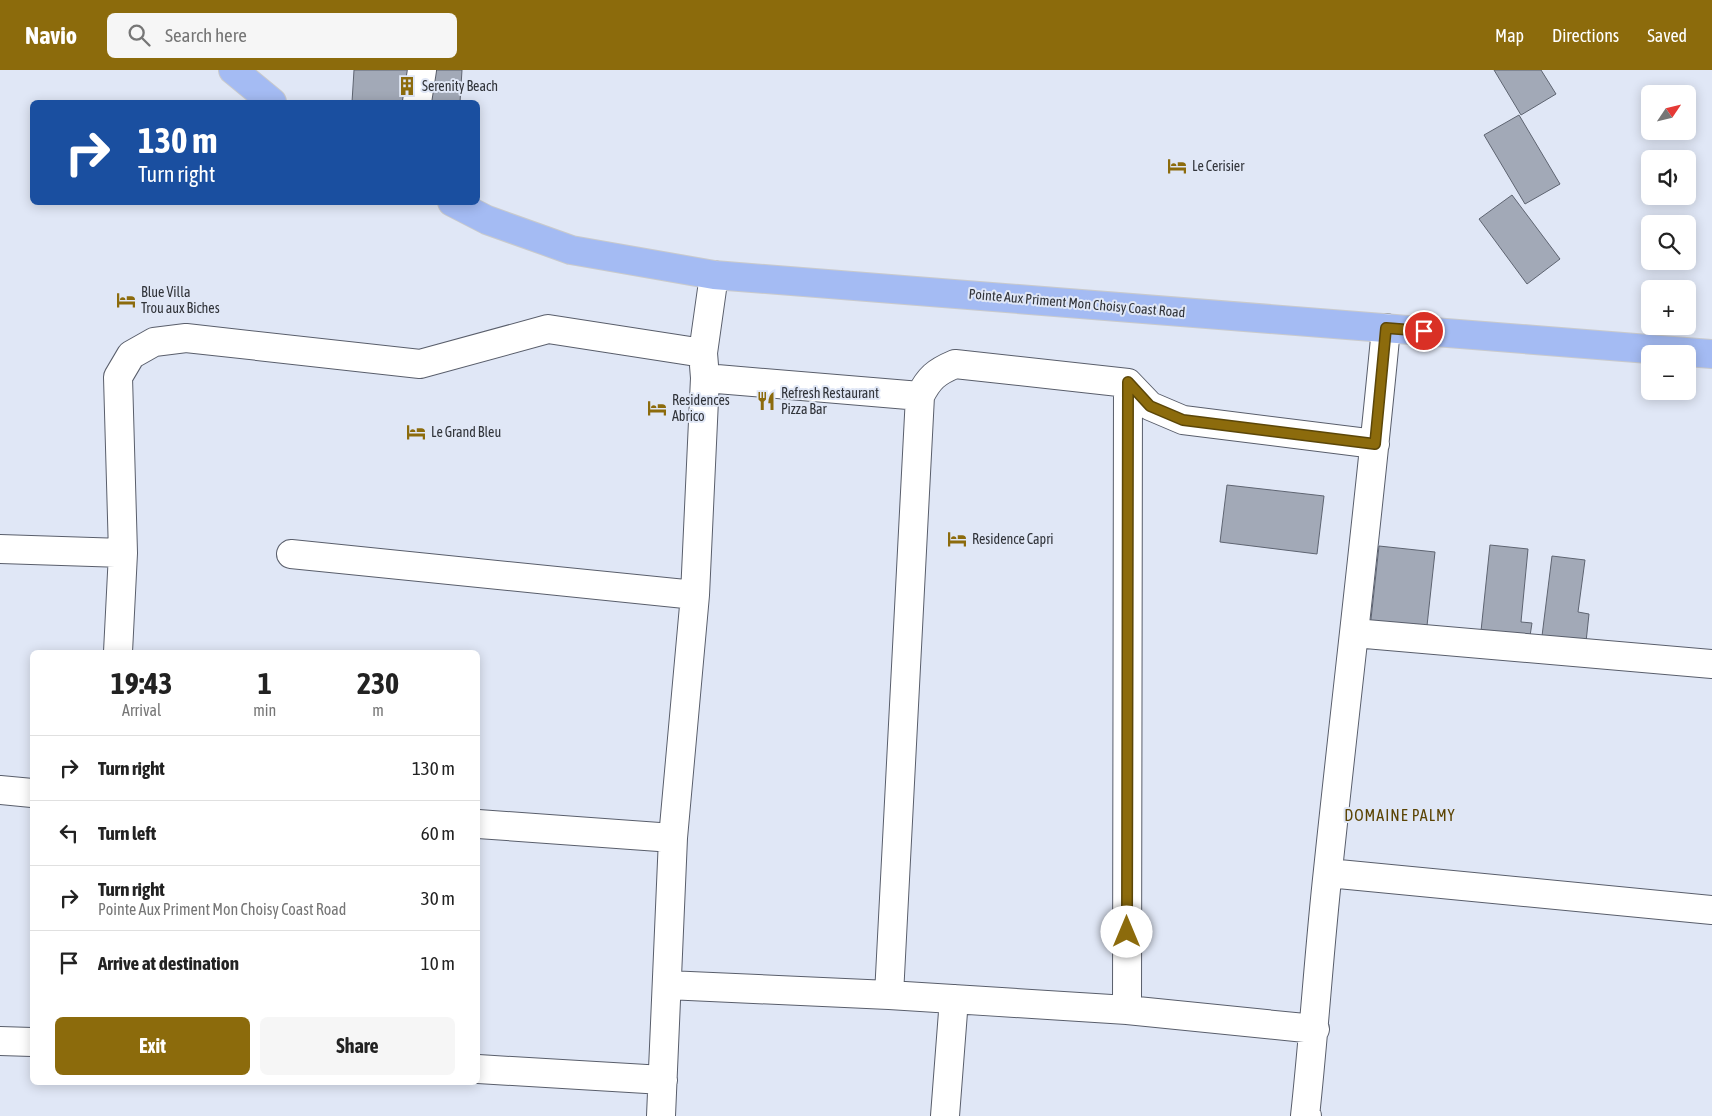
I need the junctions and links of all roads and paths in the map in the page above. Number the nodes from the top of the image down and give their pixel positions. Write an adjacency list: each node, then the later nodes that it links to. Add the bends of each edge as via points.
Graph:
1 (233, 70): 3 (main road)
2 (422, 70): 4 (street)
3 (270, 100)
4 (417, 100)
5 (458, 205): 6 (main road, Pointe Aux Priment Mon Choisy Coast Road, via 487,220 571,250)
6 (714, 275): 7 (main road, Pointe Aux Priment Mon Choisy Coast Road); 9 (street)
7 (1386, 328): 8 (main road, Pointe Aux Priment Mon Choisy Coast Road); 12 (street)
8 (1712, 354)
9 (704, 366): 11 (street); 14 (street, via 548,329 420,364 186,338 154,342 131,356 118,377); 16 (street)
10 (1128, 382): 11 (street, via 955,364 938,371 926,383); 12 (street, via 1150,406 1183,420); 29 (street)
11 (920, 396): 27 (street)
12 (1375, 444): 17 (street)
13 (0, 549): 14 (street)
14 (124, 553): 18 (street)
15 (291, 554): 16 (street)
16 (696, 595): 23 (street)
17 (1354, 633): 19 (street); 24 (street)
18 (118, 650)
19 (1712, 664)
20 (0, 790): 21 (street)
21 (30, 793)
22 (480, 824): 23 (street)
23 (673, 838): 26 (street)
24 (1328, 873): 25 (street); 30 (street)
25 (1712, 910)
26 (667, 985): 27 (street); 34 (street)
27 (889, 995): 28 (street)
28 (954, 999): 29 (street); 36 (street)
29 (1127, 1010): 30 (street)
30 (1314, 1029): 37 (street)
31 (0, 1041): 32 (street)
32 (30, 1042)
33 (480, 1069): 34 (street)
34 (663, 1080): 35 (street)
35 (661, 1116)
36 (945, 1116)
37 (1307, 1116)

